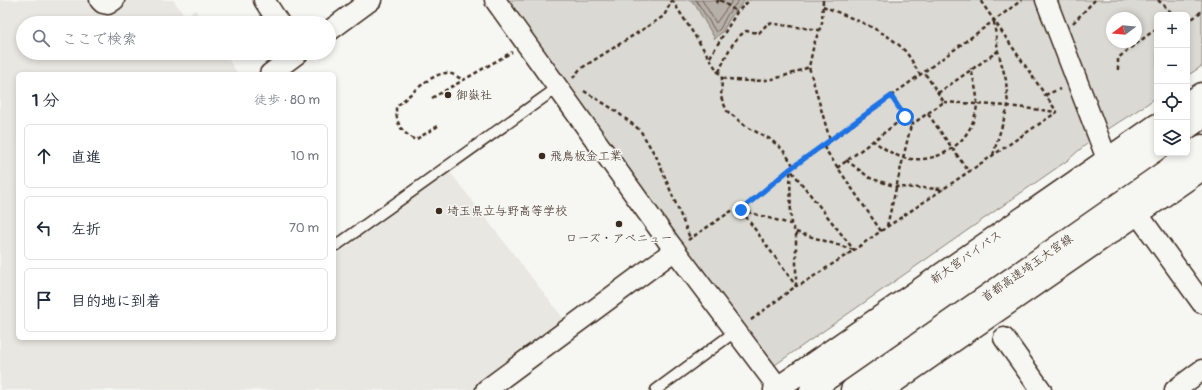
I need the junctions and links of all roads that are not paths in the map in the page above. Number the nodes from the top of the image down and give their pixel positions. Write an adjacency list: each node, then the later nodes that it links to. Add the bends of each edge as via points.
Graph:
1 (100, 0): 2 (street, via 108,4)
2 (114, 0)
3 (264, 0): 7 (street)
4 (371, 0): 8 (street)
5 (495, 0): 11 (street, via 526,44)
6 (1046, 0): 19 (street)
7 (274, 16)
8 (336, 26)
9 (289, 60): 10 (street)
10 (273, 72)
11 (568, 83): 22 (lane); 23 (street)
12 (1202, 94): 13 (highway)
13 (1190, 102)
14 (1202, 117): 15 (highway)
15 (1190, 126)
16 (1154, 127): 19 (highway, 新大宮バイパス)
17 (1202, 146): 32 (highway, 首都高速埼玉大宮線)
18 (1154, 151): 31 (highway, 首都高速埼玉大宮線)
19 (1107, 159): 28 (highway, 新大宮バイパス)
20 (1202, 169): 21 (highway)
21 (1137, 213): 24 (street); 33 (highway)
22 (337, 245)
23 (675, 250): 25 (street); 29 (street)
24 (1202, 303)
25 (736, 331): 28 (street); 30 (lane)
26 (1004, 338): 34 (street)
27 (1202, 370): 35 (street)
28 (776, 389)
29 (486, 390)
30 (656, 390)
31 (811, 390)
32 (852, 390)
33 (882, 390)
34 (1041, 390)
35 (1175, 390)

